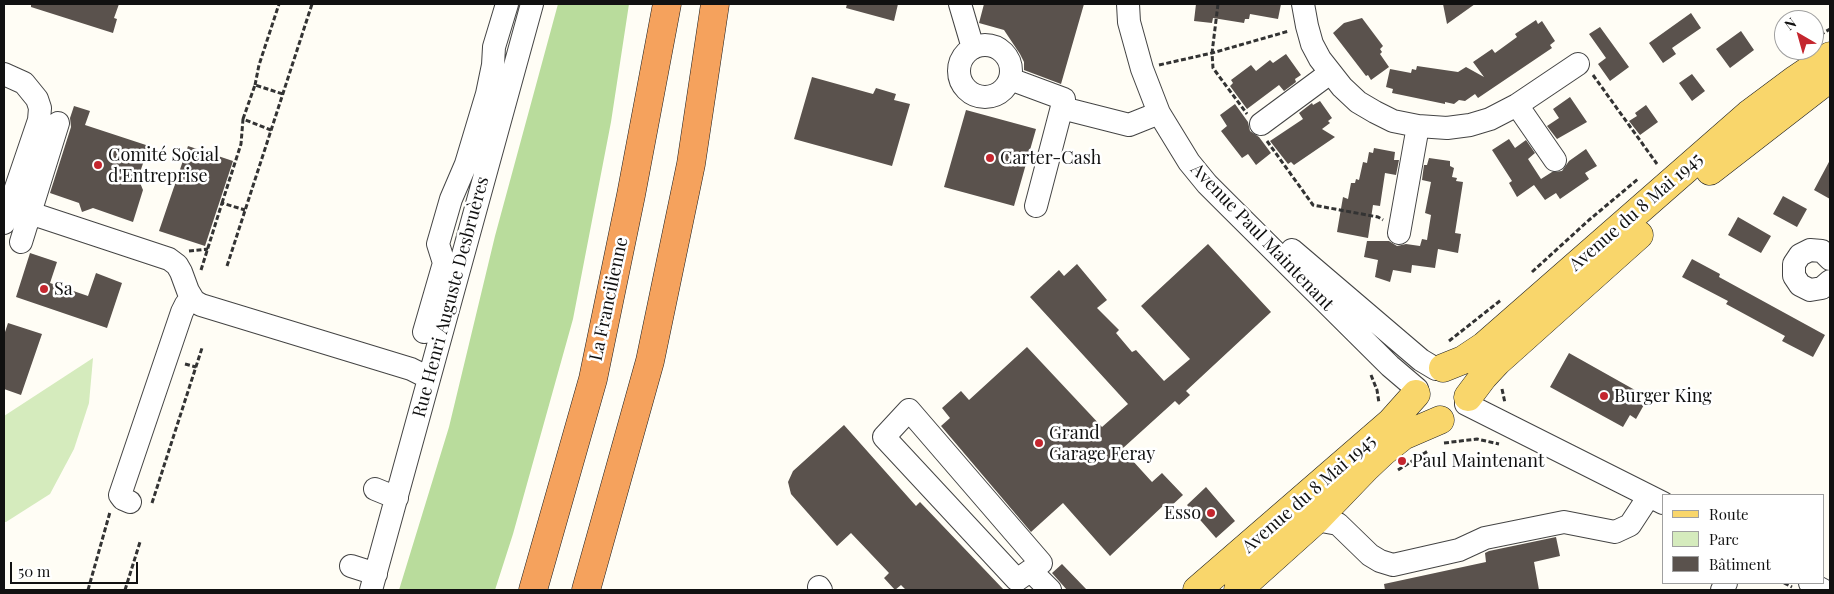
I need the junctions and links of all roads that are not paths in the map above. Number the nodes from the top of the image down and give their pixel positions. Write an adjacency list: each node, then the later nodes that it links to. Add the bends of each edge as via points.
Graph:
1 (667, 4): 49 (highway, La Francilienne, via 593,379)
2 (715, 4): 50 (highway, via 691,164 650,361)
3 (960, 4): 9 (street)
4 (1128, 4): 18 (street, Avenue Paul Maintenant, via 1129,22 1142,69)
5 (1141, 4): 34 (street, Avenue Paul Maintenant, via 1154,66 1169,109 1182,134 1216,179 1235,200 1421,360)
6 (1303, 4): 13 (street, via 1312,44)
7 (505, 10): 8 (street); 25 (street, via 494,47 487,94)
8 (530, 14): 26 (street, Rue Henri Auguste Desbruères)
9 (973, 48): 15 (street, via 993,46 1002,51 1011,69); 15 (street, via 960,67 962,84 969,92 988,97 998,94)
10 (1830, 56): 34 (main road, Avenue du 8 Mai 1945, via 1742,120 1484,346 1463,360)
11 (1578, 64): 16 (street)
12 (4, 74): 27 (street, via 24,83 40,108)
13 (1330, 74): 20 (street); 21 (street, via 1358,102 1393,121)
14 (1830, 78): 37 (main road, Avenue du 8 Mai 1945, via 1711,171 1497,362)
15 (1010, 79): 17 (street, via 1064,99)
16 (1517, 105): 21 (street, via 1470,125 1447,128); 22 (street)
17 (1062, 108): 18 (street, via 1129,125); 23 (street)
18 (1159, 113): 36 (street, Avenue Paul Maintenant, via 1207,184)
19 (58, 123): 24 (street)
20 (1261, 124)
21 (1418, 126): 28 (street)
22 (1555, 160)
23 (1036, 206)
24 (30, 214): 29 (street); 32 (street, via 169,259 177,265)
25 (448, 214): 26 (street); 33 (street, via 438,244 444,263)
26 (472, 222): 35 (street, Rue Henri Auguste Desbruères)
27 (4, 223)
28 (1398, 232)
29 (21, 242)
30 (1827, 250): 31 (street, via 1810,250 1800,255 1794,264 1794,276 1800,285 1810,290 1822,288)
31 (1830, 281)
32 (191, 296): 35 (street, via 201,305 411,369); 42 (street, via 182,312 120,495)
33 (424, 332)
34 (1440, 360): 36 (main road, Avenue du 8 Mai 1945, via 1423,376); 37 (main road, via 1462,377 1468,390)
35 (429, 378): 40 (street, Rue Henri Auguste Desbruères)
36 (1416, 391): 38 (main road, via 1417,401 1426,414); 52 (main road, Avenue du 8 Mai 1945, via 1391,422)
37 (1467, 401): 38 (main road, Avenue du 8 Mai 1945, via 1455,416); 41 (street)
38 (1440, 420): 43 (main road, Avenue du 8 Mai 1945, via 1403,436 1383,452)
39 (375, 489): 40 (street)
40 (396, 498): 47 (street, Rue Henri Auguste Desbruères)
41 (1656, 499): 43 (street, via 1630,525 1615,532 1564,522 1485,538 1459,550 1393,565 1370,555 1338,524)
42 (130, 502)
43 (1316, 520): 44 (main road, Avenue du 8 Mai 1945)
44 (1269, 563): 53 (main road); 54 (main road, Avenue du 8 Mai 1945)
45 (351, 566): 47 (street)
46 (1031, 571): 46 (street, via 1042,563 909,410 884,437 1017,580); 51 (street)
47 (373, 582)
48 (1812, 584): 55 (street)
49 (533, 590)
50 (586, 590)
51 (1050, 590)
52 (1197, 590)
53 (1232, 590)
54 (1238, 590)
55 (1823, 590)

